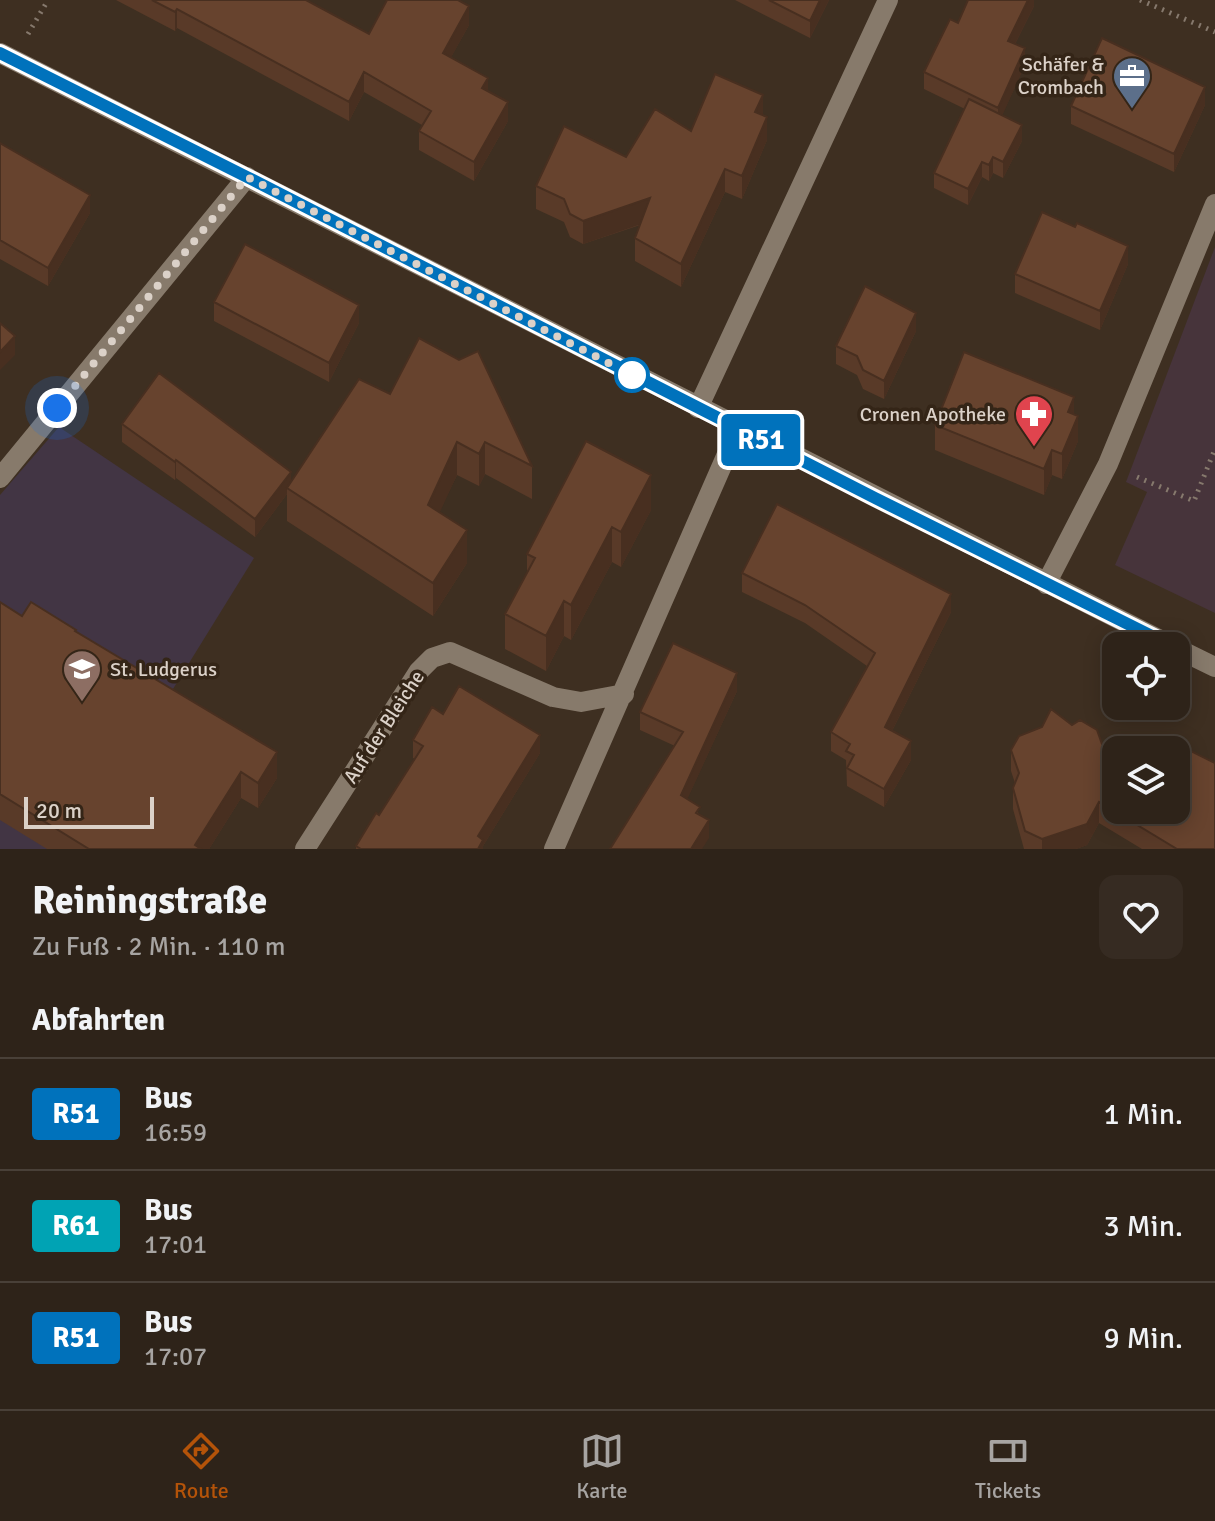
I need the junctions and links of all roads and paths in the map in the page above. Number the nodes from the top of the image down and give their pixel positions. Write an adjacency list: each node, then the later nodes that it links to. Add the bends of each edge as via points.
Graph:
1 (888, 0): 7 (street)
2 (1140, 0): 3 (path)
3 (1215, 32)
4 (0, 53): 5 (street)
5 (247, 177): 7 (street); 11 (street)
6 (1215, 204): 10 (street)
7 (698, 408): 8 (street)
8 (738, 429): 12 (street); 16 (street)
9 (1215, 449): 10 (path, via 1194,501)
10 (1108, 464): 12 (street)
11 (0, 478)
12 (1046, 584): 13 (street)
13 (1144, 632)
14 (1190, 655): 15 (street)
15 (1215, 667)
16 (624, 694): 17 (street, Auf der Bleiche, via 581,702 553,697 450,652 432,658); 18 (street)
17 (305, 849)
18 (554, 849)

